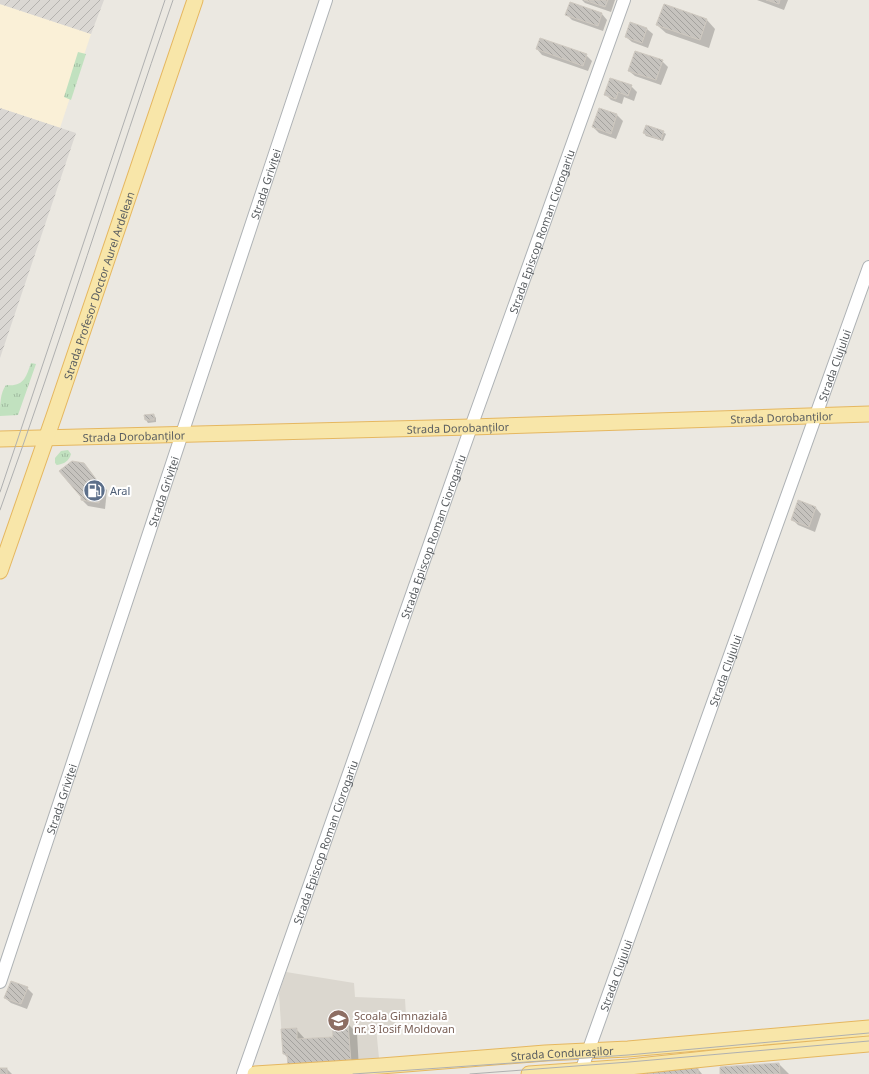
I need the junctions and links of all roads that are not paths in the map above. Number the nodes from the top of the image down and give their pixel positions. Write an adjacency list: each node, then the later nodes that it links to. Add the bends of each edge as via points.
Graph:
1 (195, 0): 10 (main road, Strada Profesor Doctor Aurel Ardelean)
2 (326, 0): 8 (street, Strada Griviței)
3 (624, 0): 7 (street, Strada Episcop Roman Ciorogariu)
4 (869, 267): 6 (street, Strada Clujului)
5 (869, 414): 6 (main road, Strada Dorobanților)
6 (816, 416): 7 (main road, Strada Dorobanților); 15 (street, Strada Clujului)
7 (471, 427): 8 (main road, Strada Dorobanților); 17 (street, Strada Episcop Roman Ciorogariu)
8 (181, 435): 10 (main road, Strada Dorobanților); 12 (street, Strada Griviței)
9 (0, 439): 10 (main road, Strada Dorobanților)
10 (47, 439): 11 (main road, Strada Profesor Doctor Aurel Ardelean)
11 (0, 571)
12 (0, 982)
13 (869, 1028): 15 (main road, Strada Condurașilor)
14 (869, 1044): 16 (main road, Strada Condurașilor)
15 (588, 1051): 16 (street, Strada Clujului); 18 (main road, Strada Condurașilor)
16 (580, 1072): 19 (main road, Strada Condurașilor)
17 (243, 1074)
18 (256, 1074)
19 (529, 1074)

